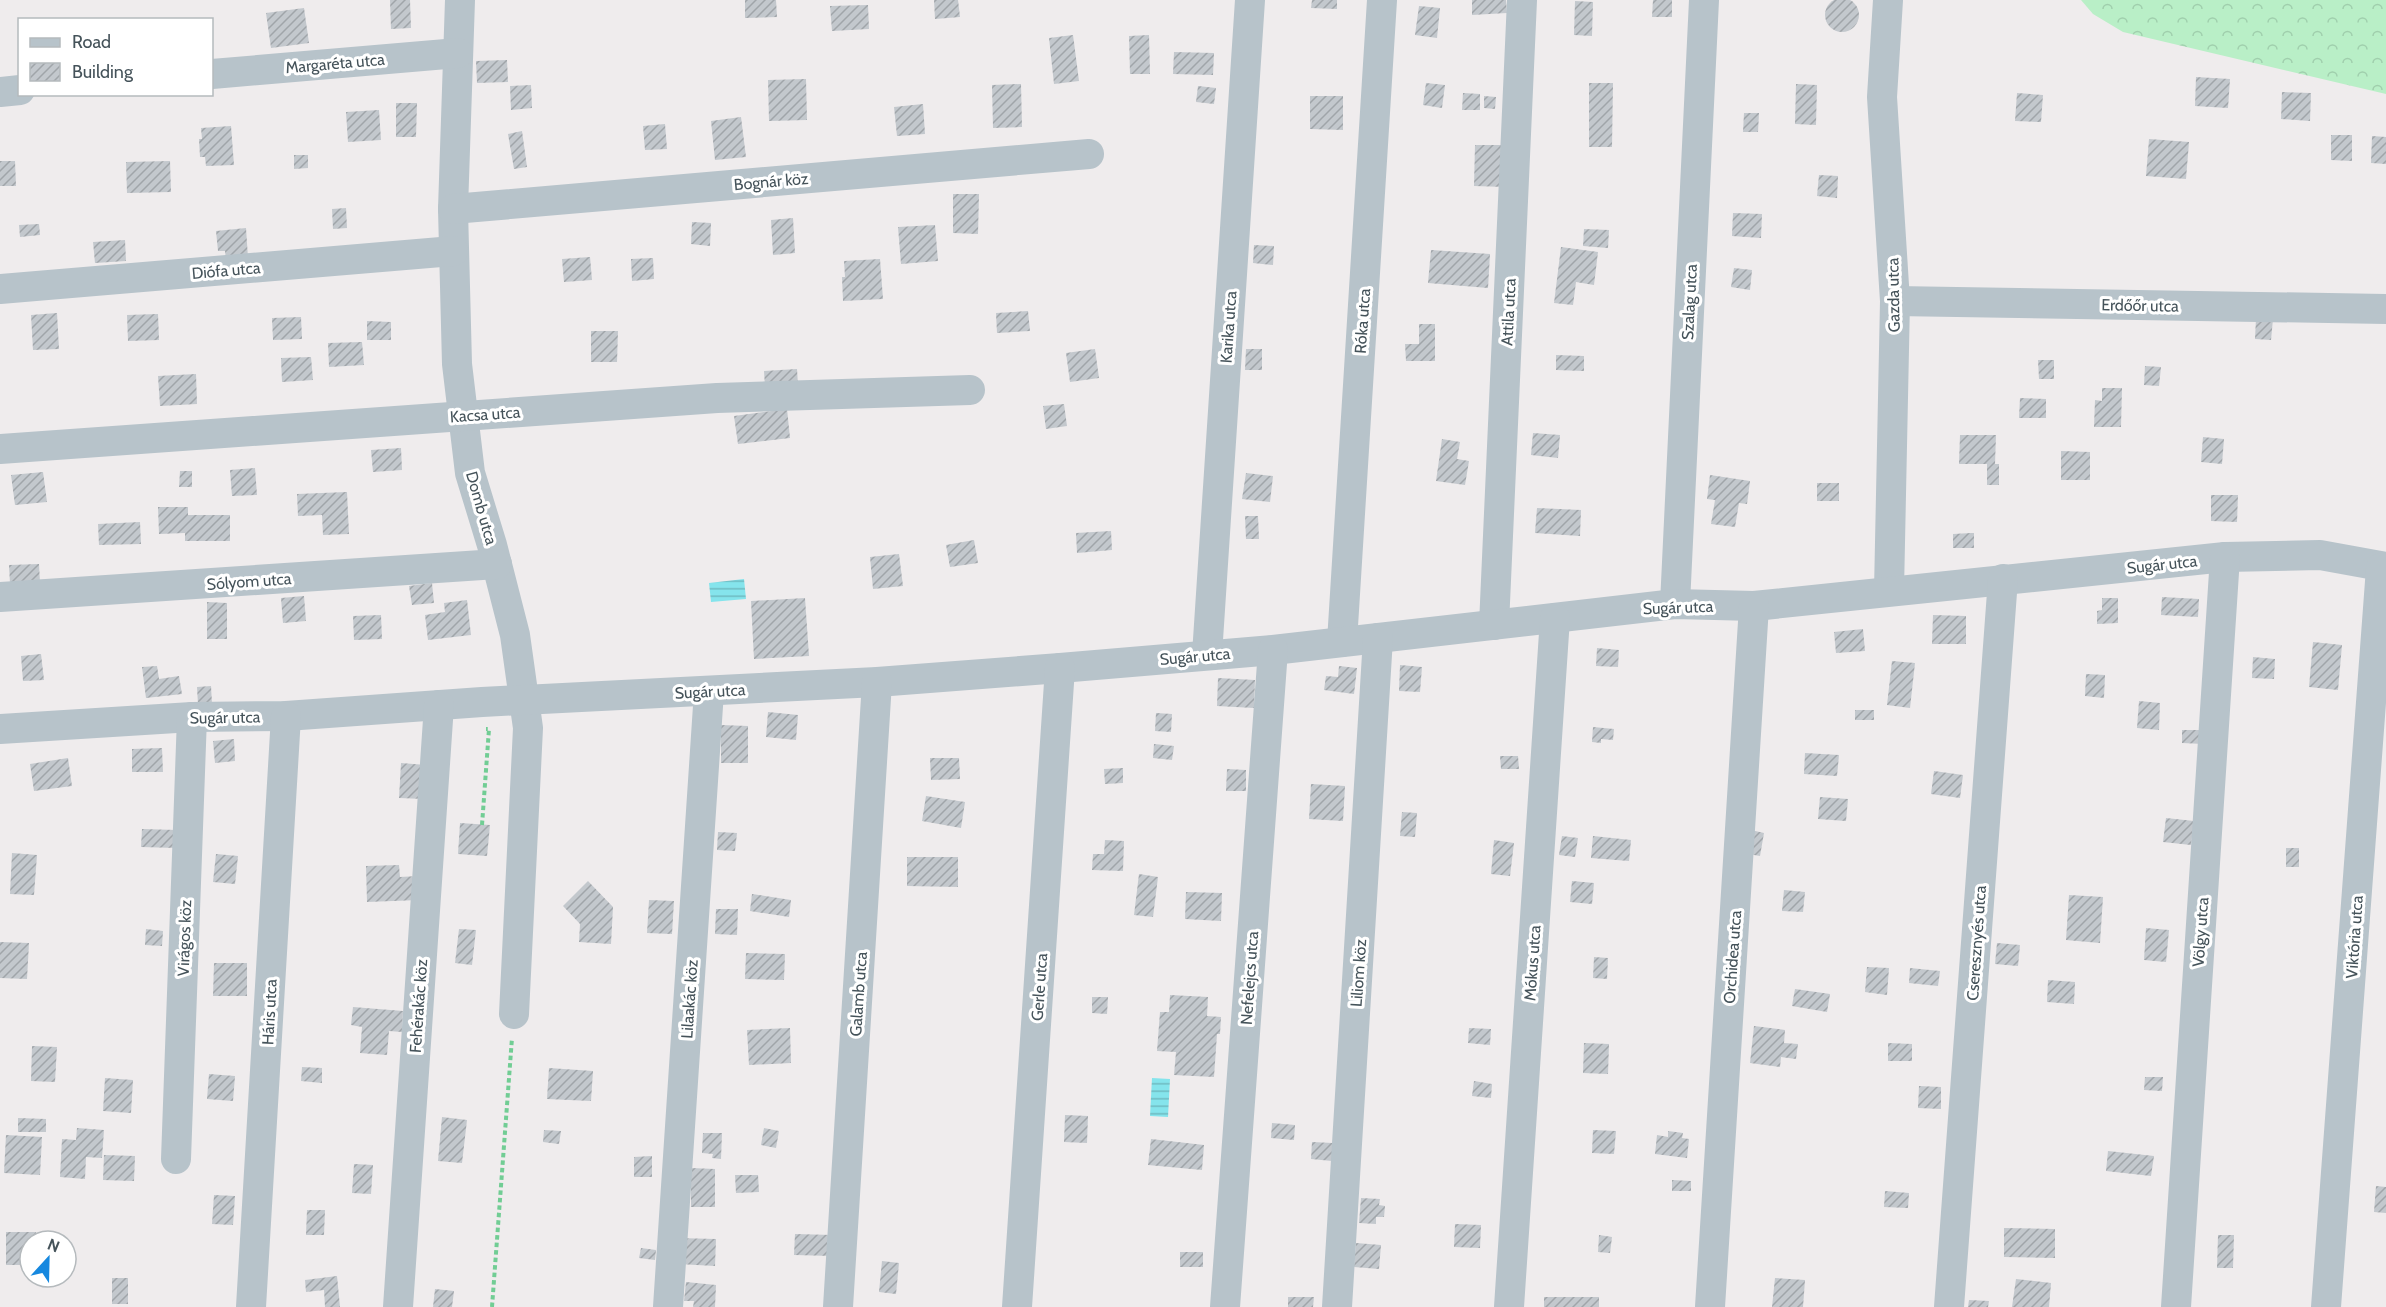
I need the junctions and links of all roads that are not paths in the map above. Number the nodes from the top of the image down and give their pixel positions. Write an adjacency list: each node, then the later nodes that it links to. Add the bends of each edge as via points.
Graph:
1 (460, 0): 7 (street, Domb utca)
2 (1250, 0): 33 (street, Karika utca)
3 (1382, 0): 31 (street, Róka utca)
4 (1522, 0): 29 (street, Attila utca)
5 (1704, 0): 26 (street, Szalag utca)
6 (1888, 0): 15 (street, Gazda utca, via 1882,97)
7 (458, 52): 8 (street, Margaréta utca); 12 (street, Domb utca)
8 (213, 74)
9 (18, 90): 10 (street)
10 (0, 92)
11 (1089, 154): 12 (street, Bognár köz)
12 (453, 209): 13 (street, Domb utca)
13 (453, 251): 14 (street, Diófa utca); 18 (street, Domb utca, via 457,364)
14 (0, 289)
15 (1894, 301): 16 (street, Erdőőr utca); 24 (street, Gazda utca)
16 (2386, 309)
17 (970, 390): 18 (street, Kacsa utca, via 717,398)
18 (464, 415): 19 (street, Kacsa utca); 21 (street, Domb utca, via 470,473)
19 (0, 448)
20 (2225, 557): 22 (street, Sugár utca, via 2320,555); 23 (street, Sugár utca); 54 (street, Völgy utca)
21 (497, 564): 25 (street, Sólyom utca); 37 (street, Domb utca, via 515,635)
22 (2384, 567): 55 (street, Viktória utca)
23 (2003, 579): 24 (street, Sugár utca); 53 (street, Cseresznyés utca)
24 (1889, 591): 27 (street, Sugár utca)
25 (0, 597)
26 (1675, 604): 27 (street, Sugár utca); 28 (street, Sugár utca)
27 (1754, 606): 52 (street, Orchidea utca)
28 (1555, 618): 29 (street, Sugár utca); 51 (street, Mókus utca)
29 (1494, 625): 30 (street, Sugár utca)
30 (1378, 639): 31 (street, Sugár utca); 50 (street, Liliom köz)
31 (1342, 642): 32 (street, Sugár utca)
32 (1273, 650): 33 (street, Sugár utca); 49 (street, Nefelejcs utca)
33 (1207, 655): 34 (street, Sugár utca)
34 (1060, 668): 35 (street, Sugár utca); 48 (street, Gerle utca)
35 (877, 681): 36 (street, Sugár utca); 47 (street, Galamb utca)
36 (709, 691): 37 (street, Sugár utca); 46 (street, Lilaakác köz)
37 (523, 700): 38 (street, Sugár utca); 42 (street, Domb utca, via 528,728)
38 (439, 705): 39 (street, Sugár utca); 45 (street, Fehérakác köz)
39 (286, 716): 40 (street, Sugár utca); 44 (street, Háris utca)
40 (192, 717): 41 (street, Sugár utca); 43 (street, Virágos köz)
41 (0, 729)
42 (514, 1014)
43 (176, 1159)
44 (251, 1307)
45 (398, 1307)
46 (668, 1307)
47 (838, 1307)
48 (1017, 1307)
49 (1225, 1307)
50 (1337, 1307)
51 (1509, 1307)
52 (1710, 1307)
53 (1949, 1307)
54 (2176, 1307)
55 (2326, 1307)

